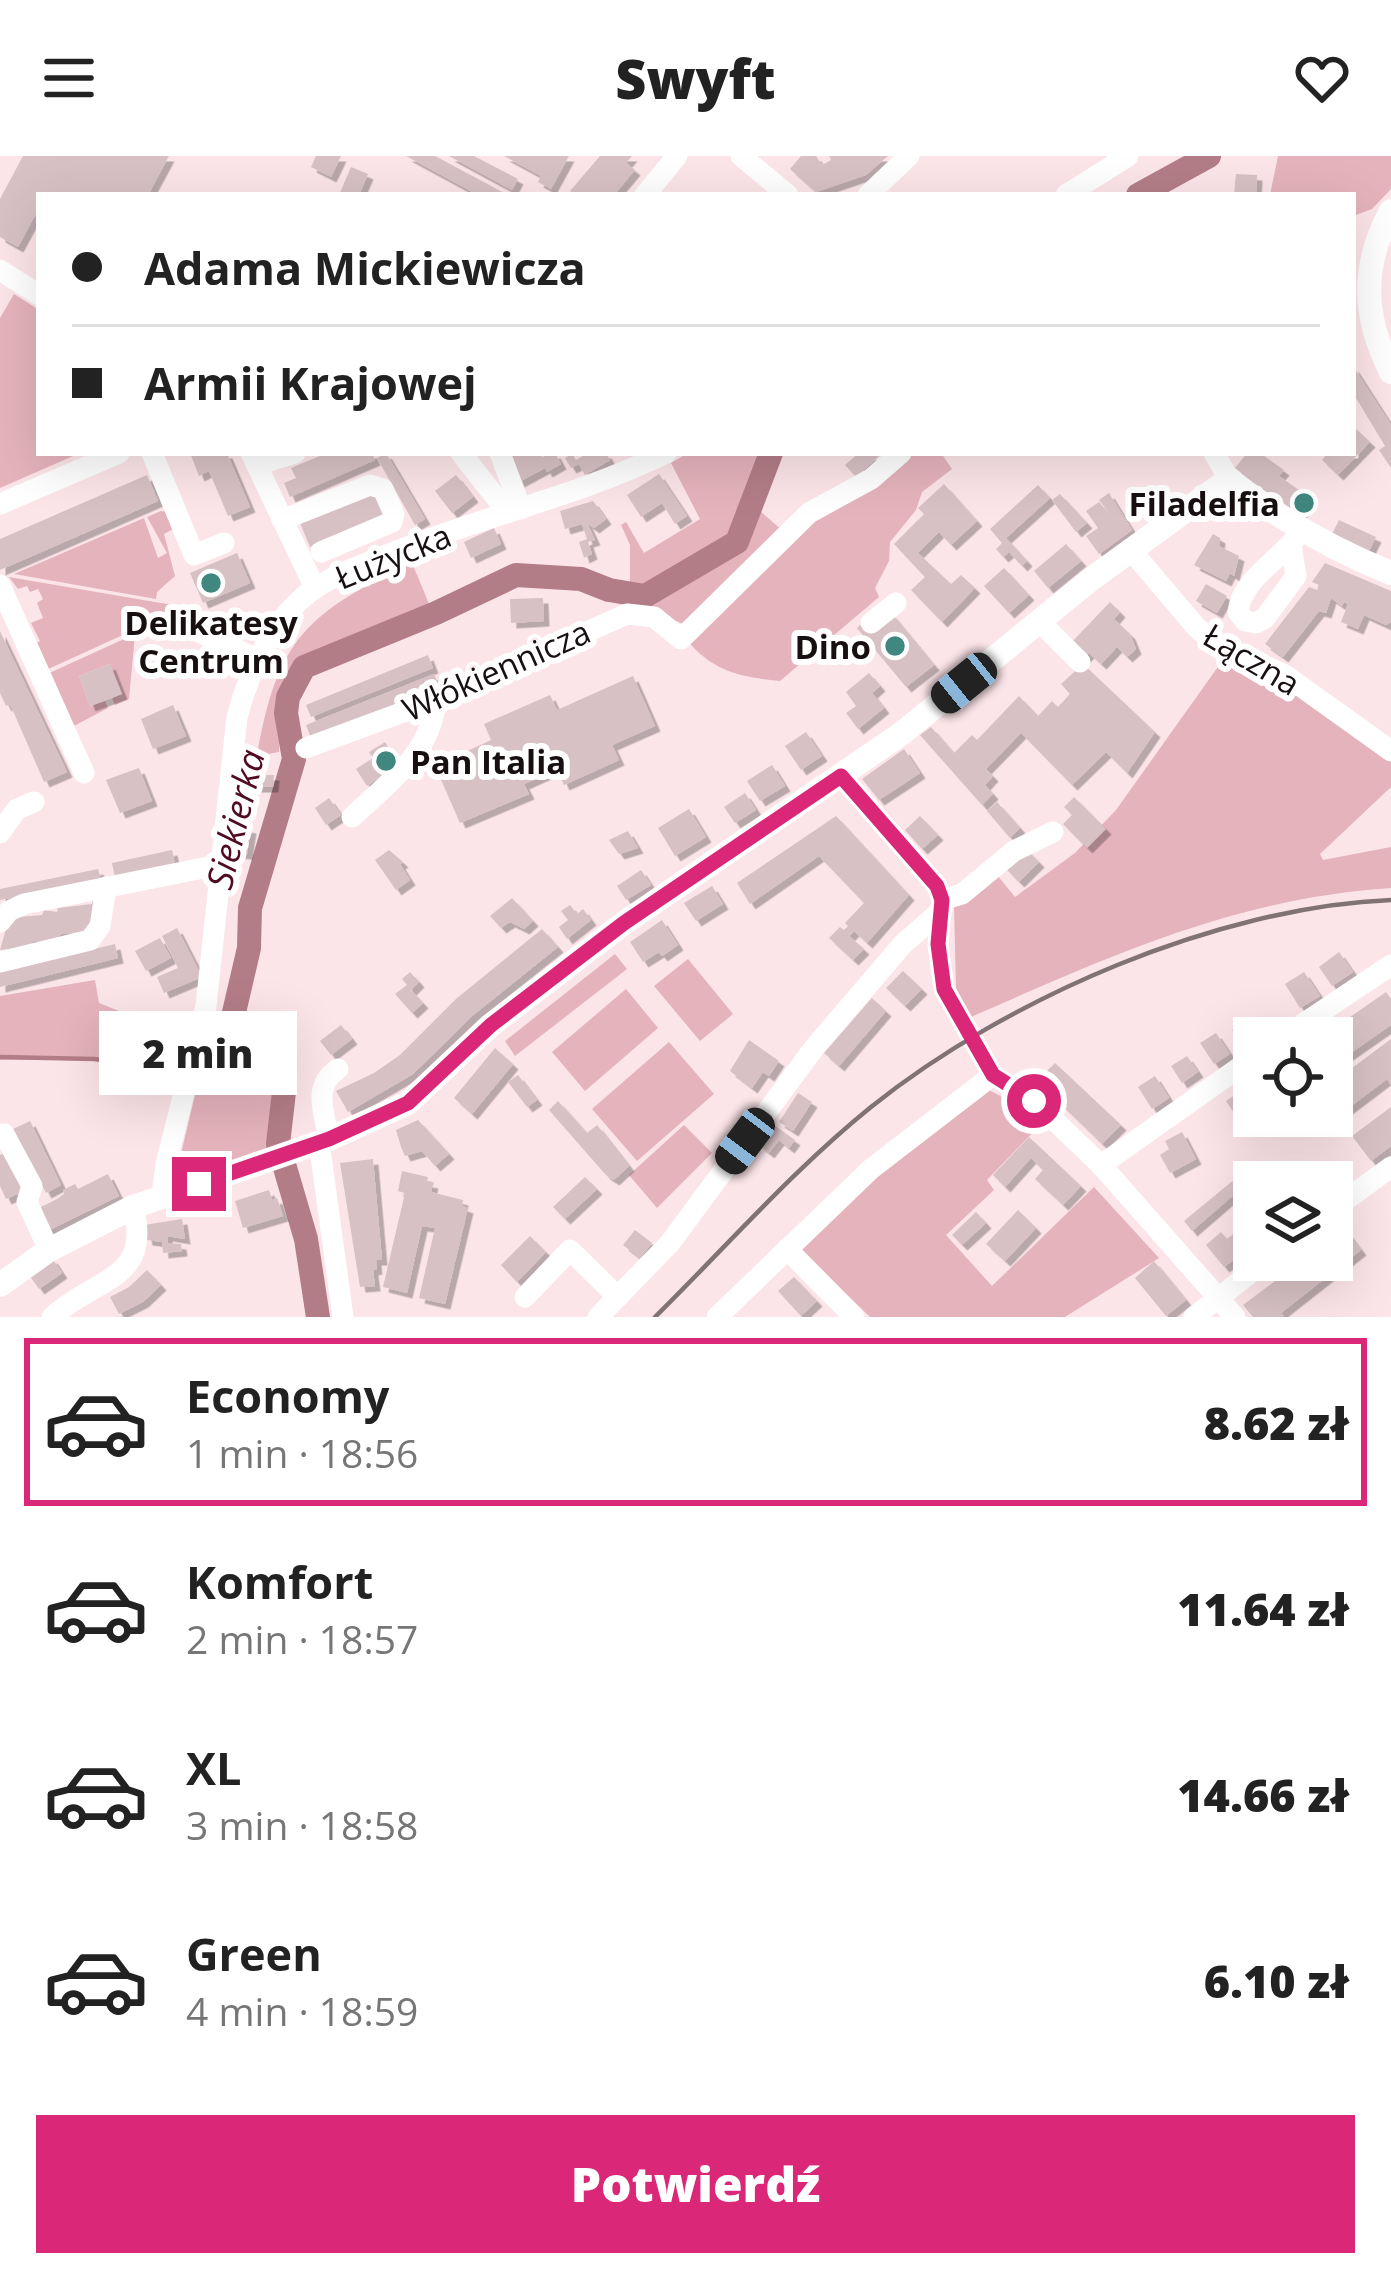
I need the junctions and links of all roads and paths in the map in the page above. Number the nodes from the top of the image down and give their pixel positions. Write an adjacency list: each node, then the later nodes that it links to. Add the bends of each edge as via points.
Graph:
1 (677, 156): 6 (street)
2 (741, 156): 5 (street)
3 (909, 156): 8 (street)
4 (1128, 156): 9 (street)
5 (769, 165): 7 (street)
6 (647, 192)
7 (786, 192)
8 (871, 192)
9 (1072, 192)
10 (1391, 211): 13 (main road, via 1368,284 1371,323)
11 (0, 270): 12 (street)
12 (36, 293)
13 (1390, 369)
14 (112, 456): 23 (street)
15 (153, 456): 26 (street, via 194,555)
16 (463, 456): 24 (street)
17 (501, 456): 24 (street)
18 (659, 456): 24 (street, Łużycka)
19 (897, 456): 38 (street, Włókiennicza, via 809,513 682,639 654,617 627,614)
20 (1216, 456): 22 (street)
21 (259, 457): 25 (street)
22 (1229, 478): 27 (main road); 29 (main road, via 1296,538)
23 (0, 504)
24 (514, 511): 31 (street, Łużycka)
25 (282, 520): 28 (street, via 370,484 383,490 392,522); 31 (street)
26 (224, 543)
27 (1130, 549): 33 (main road); 40 (street, Łączna, via 1218,645 1285,675)
28 (321, 552)
29 (1391, 573)
30 (0, 585): 41 (street)
31 (314, 588): 36 (street, Łużycka)
32 (896, 602): 34 (street)
33 (1040, 621): 37 (street); 42 (main road)
34 (871, 622)
35 (182, 624): 36 (street)
36 (257, 659): 47 (street, Łużycka, via 237,717)
37 (1080, 662)
38 (436, 700): 39 (street, Włókiennicza); 44 (street, via 424,745)
39 (306, 748)
40 (1391, 751)
41 (84, 773)
42 (841, 776): 49 (street, via 916,859); 58 (main road, via 606,937 491,1025 408,1103)
43 (34, 802): 46 (street, via 17,809)
44 (352, 817)
45 (1053, 832): 49 (street)
46 (0, 833)
47 (218, 865): 48 (street); 61 (street, Łużycka, via 206,1006)
48 (106, 887): 50 (street, via 19,906); 51 (street, via 90,940)
49 (942, 905): 54 (street, via 940,973); 69 (street, via 814,1048 670,1243)
50 (0, 922)
51 (0, 962)
52 (1391, 964): 53 (street)
53 (1313, 1017)
54 (989, 1068): 59 (street); 64 (street)
55 (338, 1069): 58 (street, via 322,1088)
56 (1233, 1072): 59 (street)
57 (0, 1134): 65 (street, via 32,1186 27,1202)
58 (317, 1143): 61 (main road); 73 (street)
59 (1101, 1165): 70 (street)
60 (1391, 1167): 62 (street)
61 (162, 1195): 63 (main road)
62 (1353, 1195)
63 (133, 1207): 65 (main road); 72 (street, via 139,1241 130,1264)
64 (787, 1249): 71 (street); 75 (street)
65 (49, 1250): 67 (main road)
66 (1240, 1281): 70 (street)
67 (0, 1285)
68 (525, 1297): 69 (street, via 570,1250)
69 (618, 1297): 74 (street)
70 (1220, 1297): 76 (street); 77 (street)
71 (843, 1314)
72 (52, 1317)
73 (343, 1317)
74 (598, 1317)
75 (717, 1317)
76 (1194, 1317)
77 (1235, 1317)

